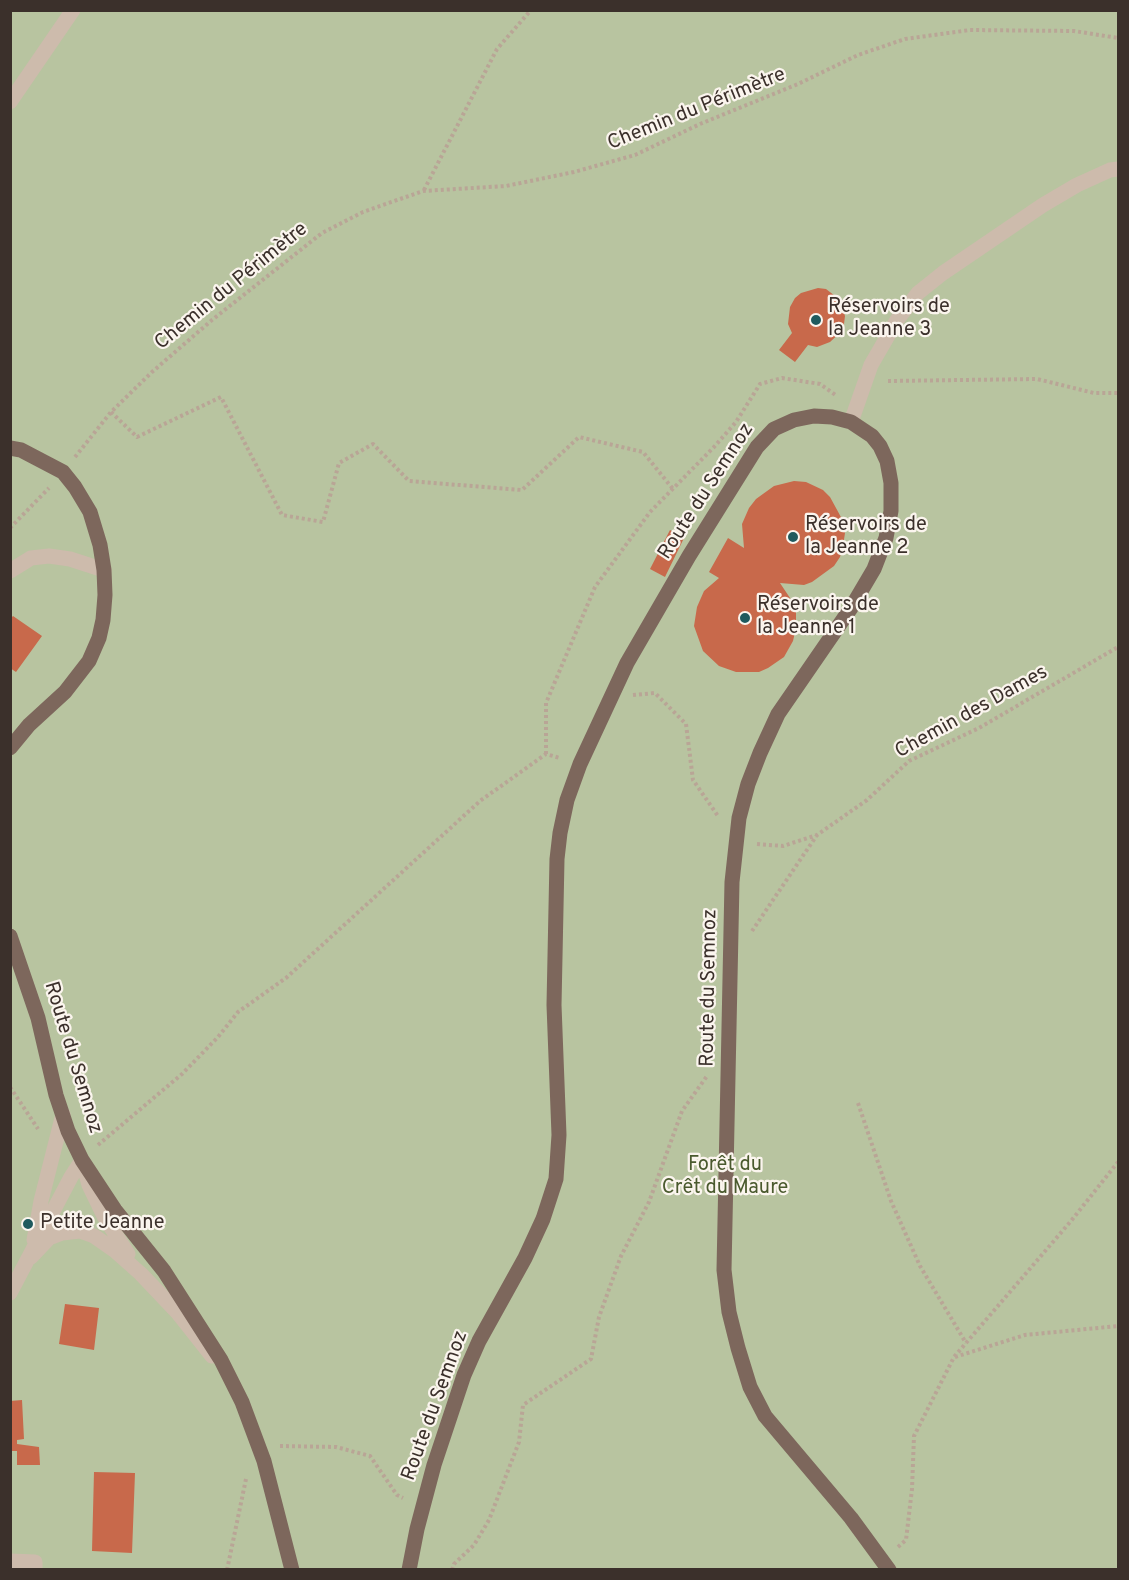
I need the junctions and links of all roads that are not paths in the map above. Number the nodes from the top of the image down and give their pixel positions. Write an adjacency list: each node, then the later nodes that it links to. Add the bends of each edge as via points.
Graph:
1 (73, 10): 2 (street)
2 (10, 102)
3 (1119, 169): 4 (street, via 1060,195 918,293 871,365)
4 (854, 416): 17 (main road, Route du Semnoz, via 880,446 887,461 891,511 886,538 851,608 774,724 748,784 735,842 725,1258 729,1312 738,1348 750,1387 765,1416); 20 (main road, Route du Semnoz, via 794,420 774,429 757,447 627,663 580,764 567,800 557,859 556,1179 525,1258 464,1375 423,1508)
5 (10, 448): 6 (main road, via 63,472 75,487 90,512)
6 (104, 570): 7 (street, via 49,556 31,558); 8 (main road, via 103,621 89,661 65,692)
7 (10, 571)
8 (10, 748)
9 (10, 936): 10 (main road, Route du Semnoz, via 38,1018)
10 (63, 1114): 11 (main road, Route du Semnoz); 12 (street)
11 (82, 1160): 12 (street); 13 (street, via 105,1218); 15 (main road, Route du Semnoz, via 115,1210 164,1271)
12 (31, 1257): 13 (street, via 49,1238 80,1231 114,1250); 14 (street)
13 (141, 1274): 15 (street, via 178,1313)
14 (10, 1293)
15 (233, 1383): 19 (main road, Route du Semnoz, via 264,1461)
16 (10, 1561): 18 (street, via 35,1562)
17 (887, 1566)
18 (35, 1569)
19 (292, 1569)
20 (409, 1569)

